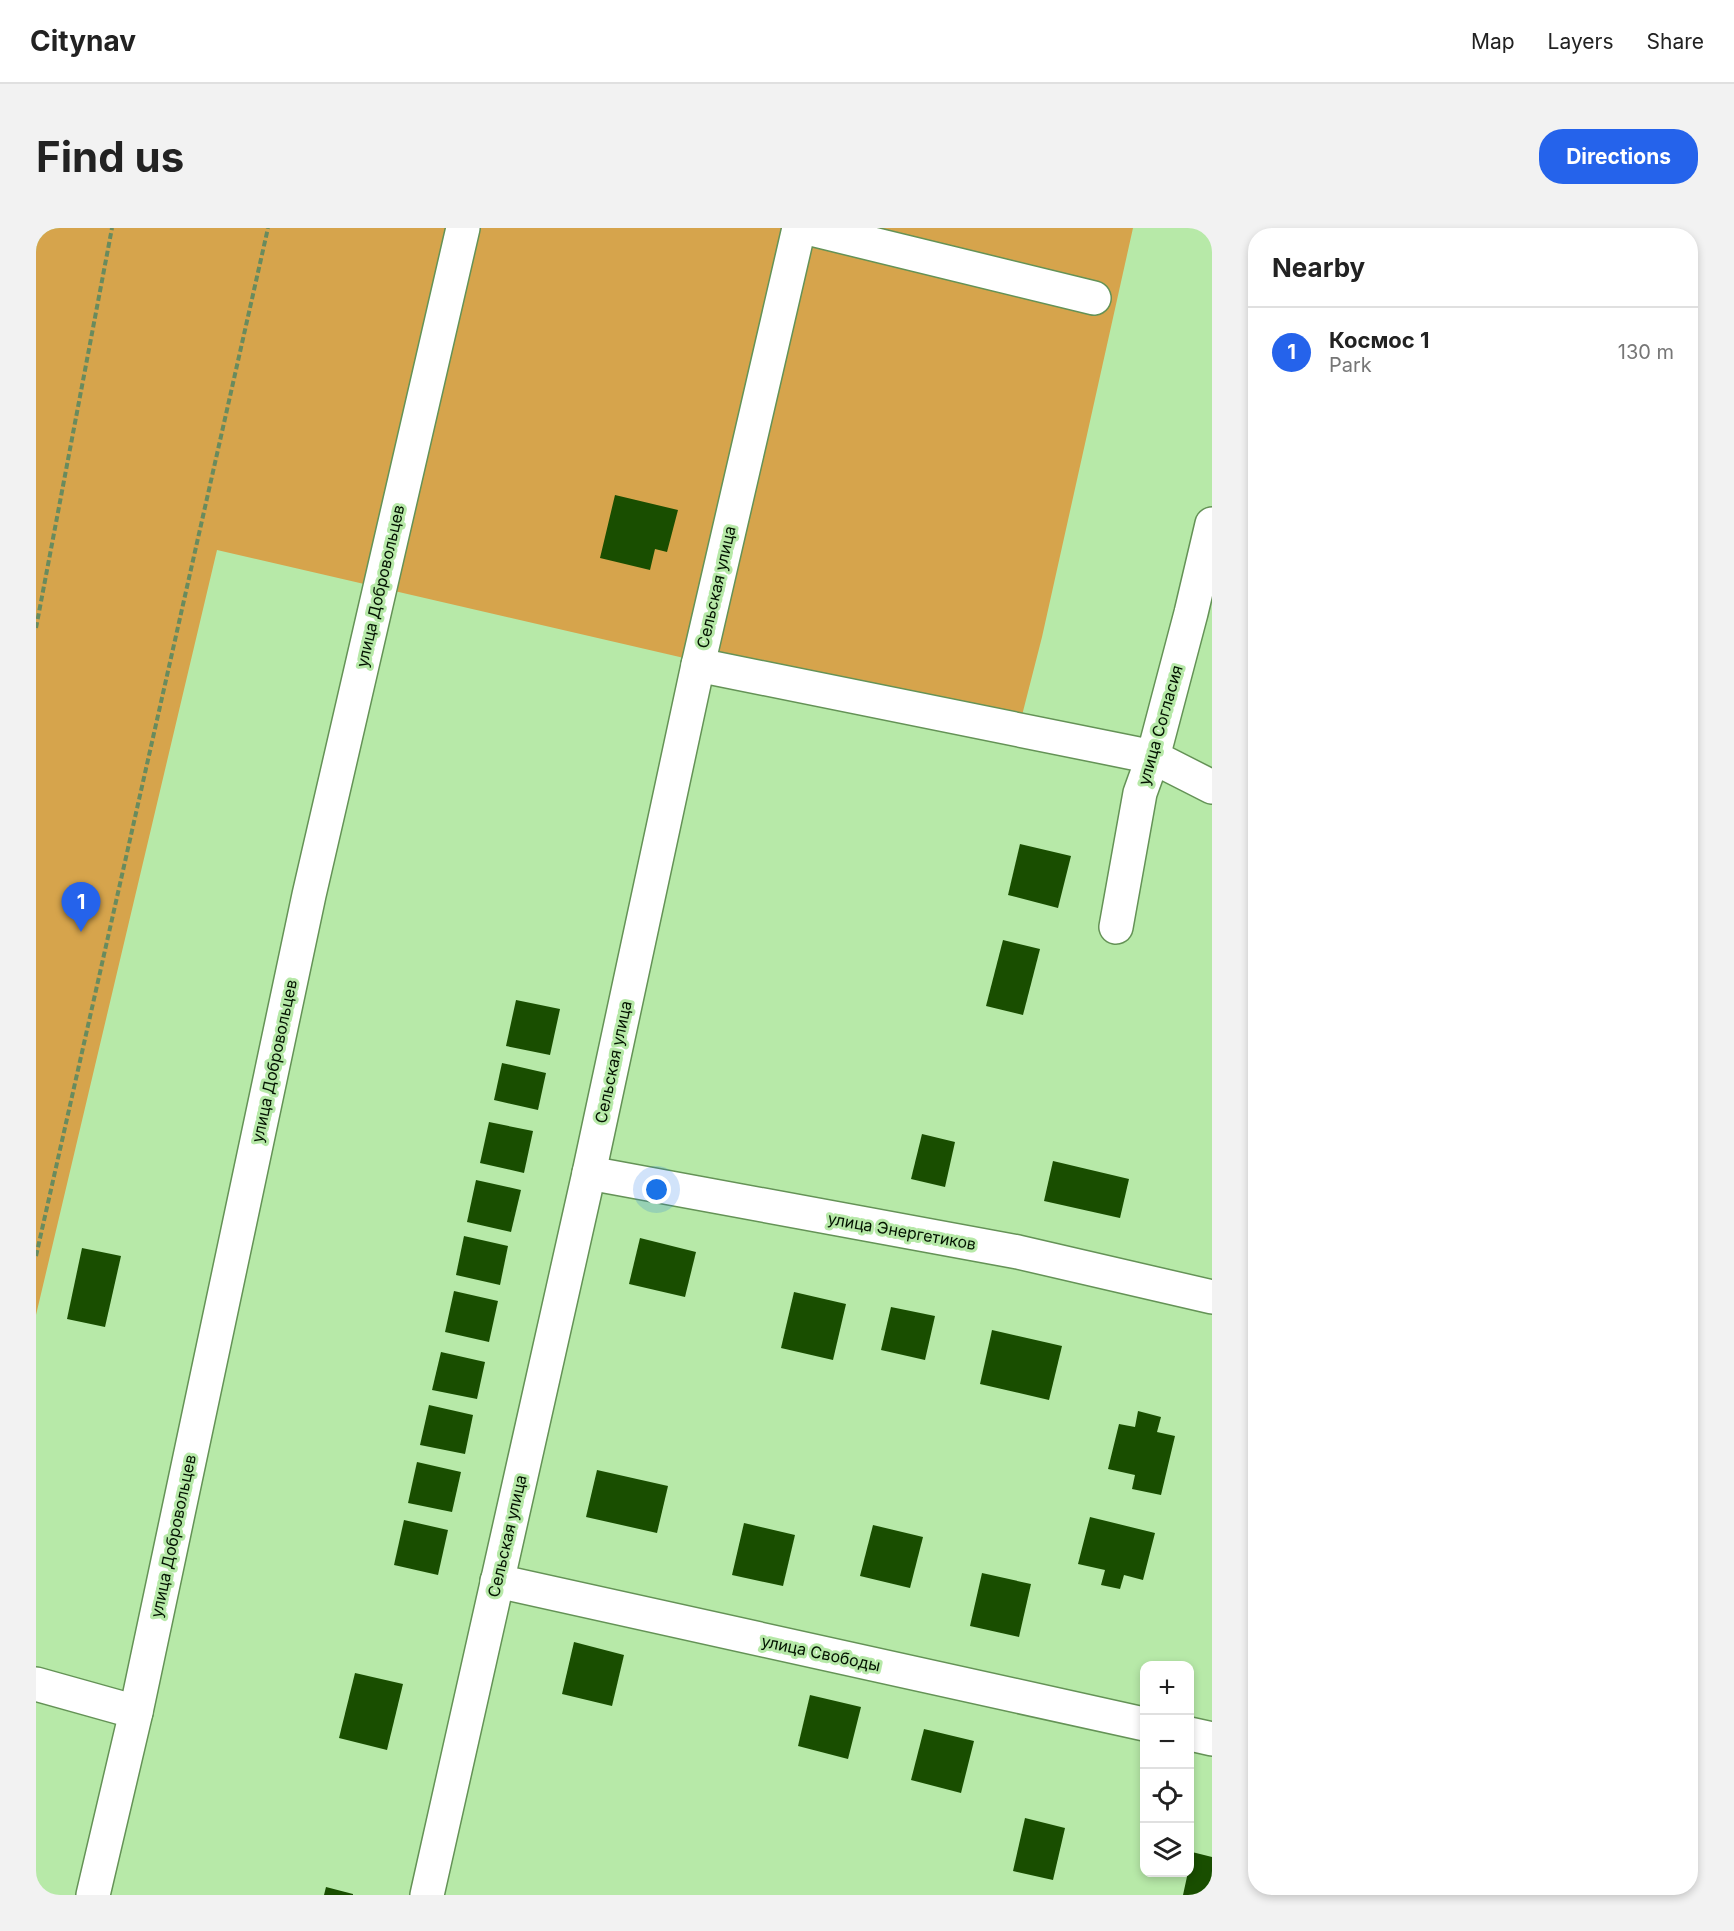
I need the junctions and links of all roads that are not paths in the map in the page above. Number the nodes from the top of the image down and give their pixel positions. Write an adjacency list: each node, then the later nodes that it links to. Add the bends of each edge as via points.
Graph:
1 (463, 228): 14 (street, улица Добровольцев, via 309,895)
2 (799, 228): 6 (street, Сельская улица)
3 (807, 228): 4 (street)
4 (1094, 298)
5 (1212, 524): 7 (street, улица Согласия)
6 (698, 665): 7 (street); 10 (street, Сельская улица)
7 (1154, 758): 8 (street); 9 (street, улица Согласия, via 1140,793)
8 (1212, 787)
9 (1116, 927)
10 (589, 1173): 11 (street, улица Энергетиков, via 1018,1252); 12 (street, Сельская улица)
11 (1212, 1298)
12 (497, 1581): 15 (street, улица Свободы); 19 (street, Сельская улица)
13 (36, 1684): 14 (street)
14 (136, 1712): 18 (street, улица Добровольцев)
15 (1140, 1723)
16 (1194, 1735): 17 (street)
17 (1212, 1739)
18 (93, 1895)
19 (427, 1895)

